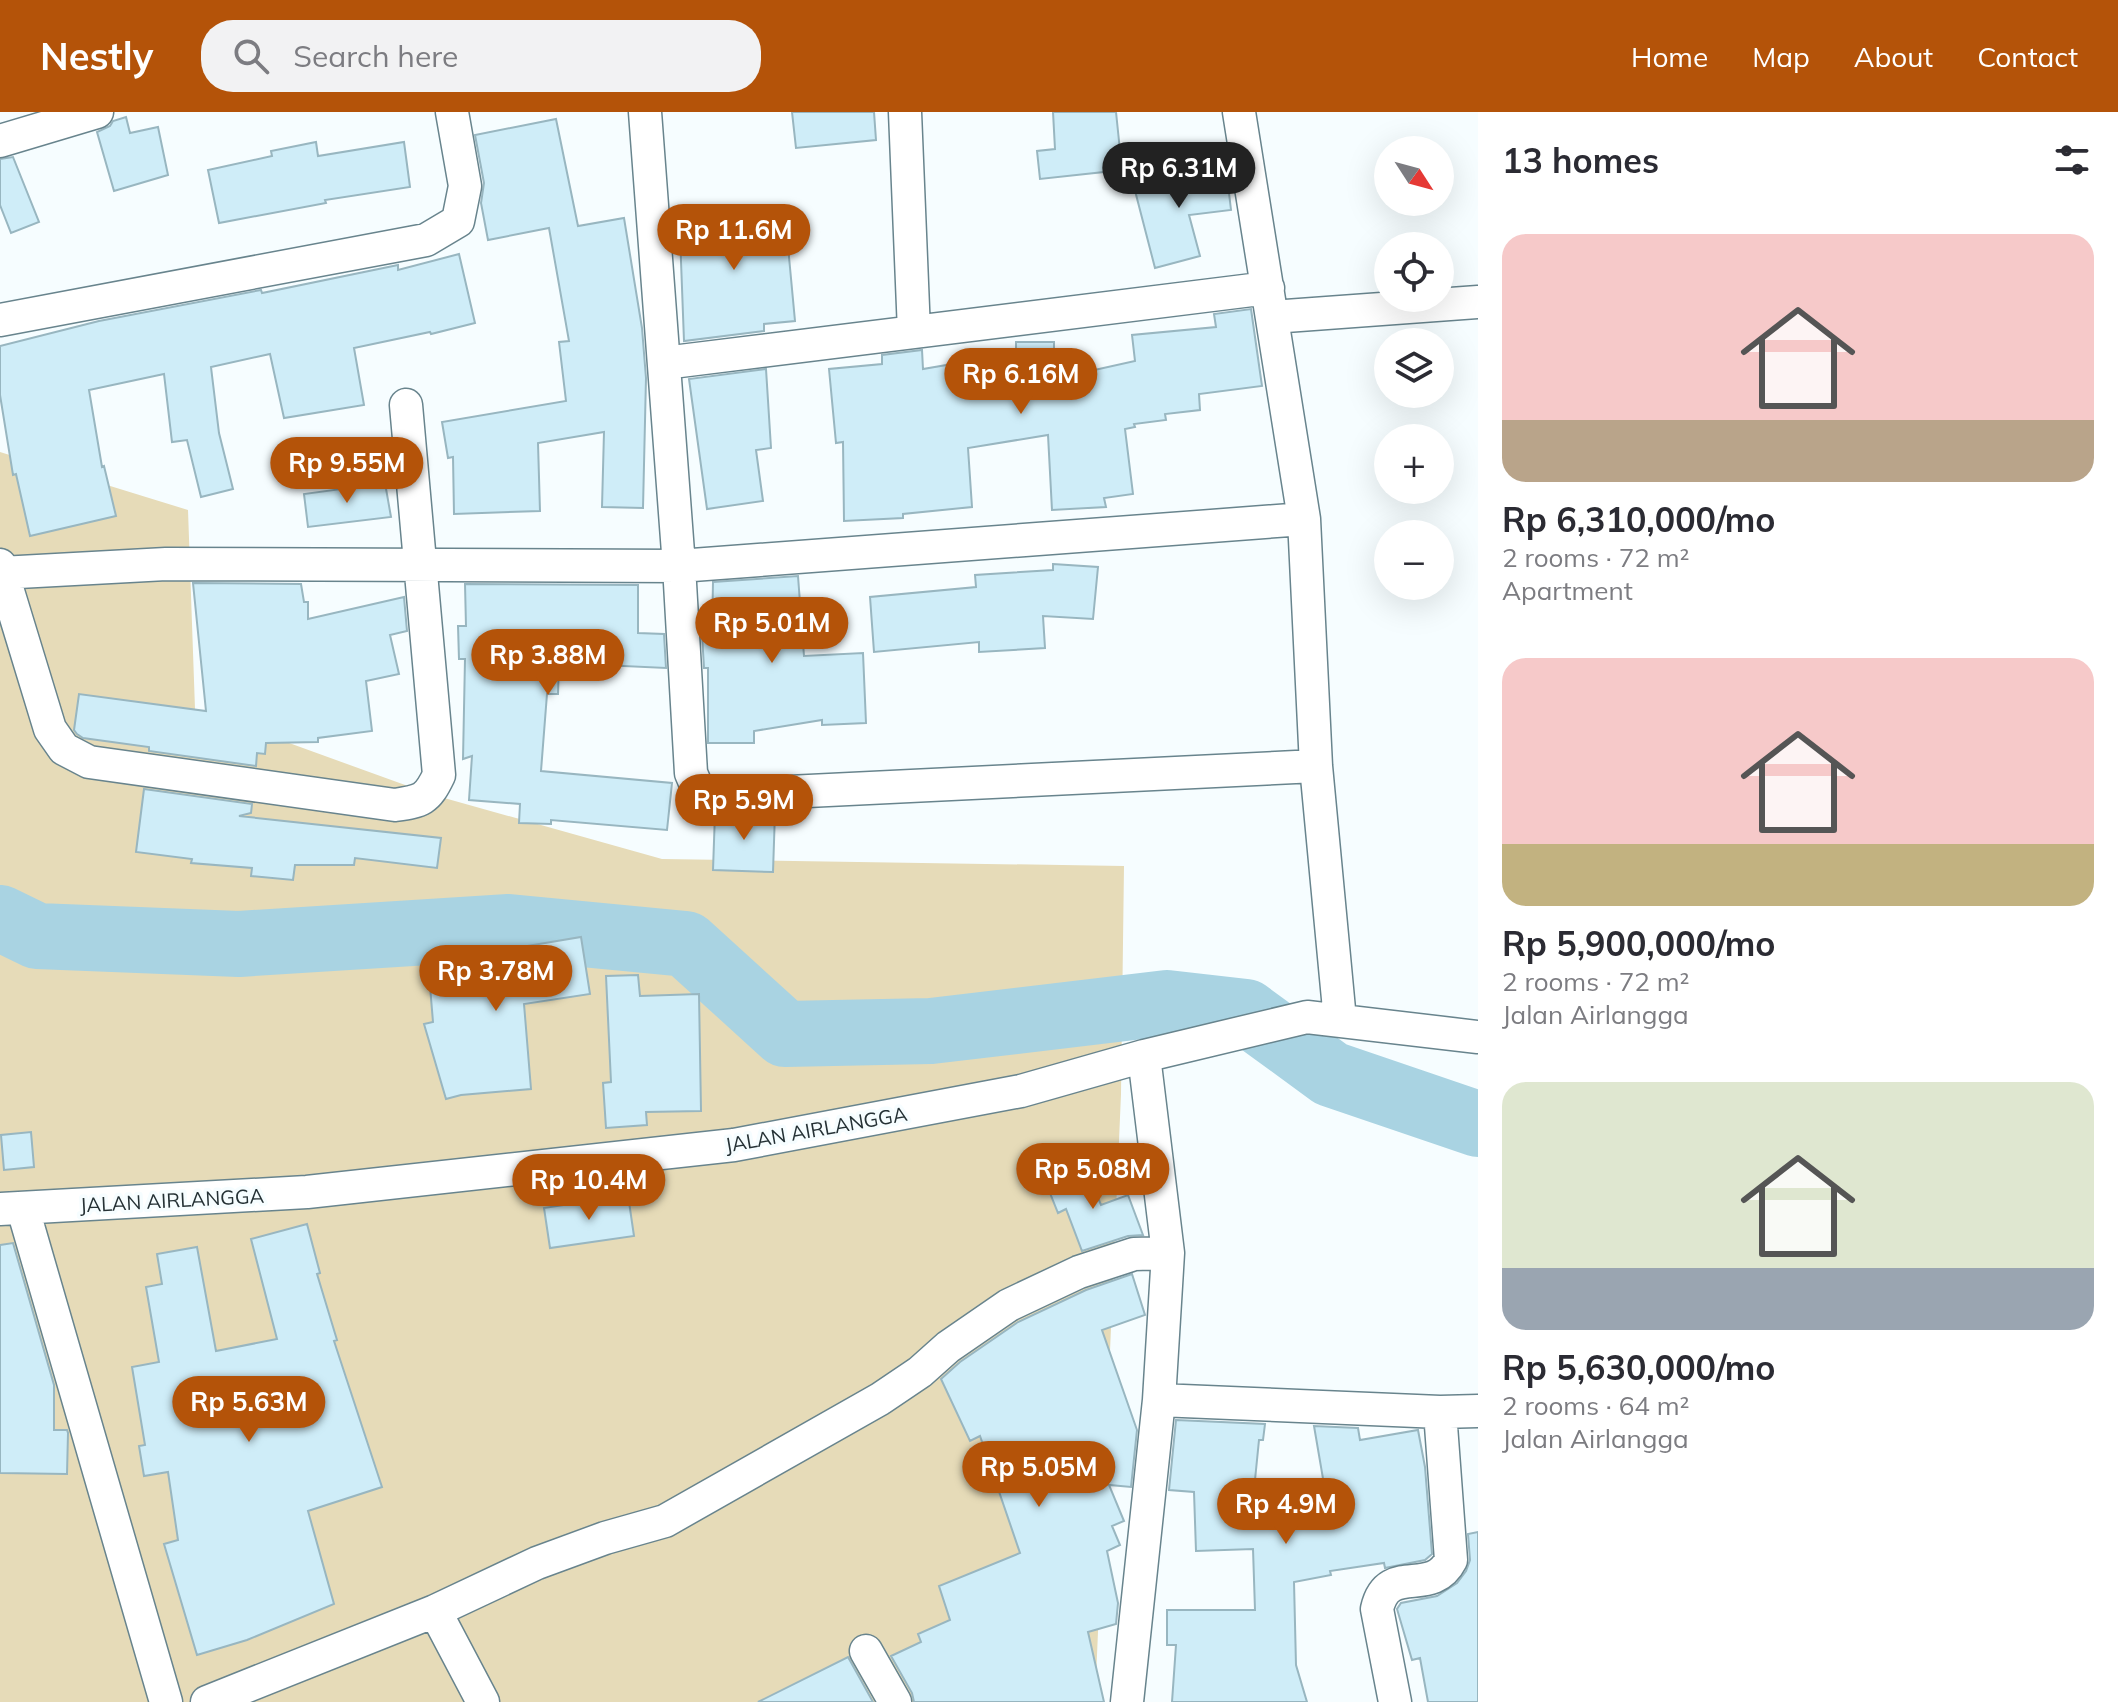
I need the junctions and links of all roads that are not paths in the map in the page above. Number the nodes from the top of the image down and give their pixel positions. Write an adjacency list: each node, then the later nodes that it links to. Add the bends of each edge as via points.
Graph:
1 (97, 112): 6 (street)
2 (452, 112): 9 (street, via 465,186 458,221 426,240)
3 (645, 112): 11 (street)
4 (905, 112): 10 (street)
5 (1239, 112): 7 (street)
6 (0, 141)
7 (1270, 302): 8 (street); 10 (street); 13 (street)
8 (1478, 302)
9 (0, 320)
10 (914, 332): 11 (street)
11 (664, 363): 15 (street)
12 (406, 405): 14 (street)
13 (1304, 519): 15 (street); 17 (street)
14 (422, 566): 15 (street); 16 (street, via 166,564); 16 (street, via 439,775 430,794 418,802 395,805 89,762 64,749 50,729)
15 (679, 566): 17 (street, via 691,773 699,792)
16 (1, 570)
17 (1316, 766): 18 (street)
18 (1340, 1020): 19 (street, JALAN AIRLANGGA); 20 (street, JALAN AIRLANGGA, via 1307,1017)
19 (1478, 1037)
20 (1144, 1056): 21 (street, JALAN AIRLANGGA, via 1021,1091 734,1145 307,1192); 22 (street)
21 (12, 1209): 28 (street)
22 (1168, 1253): 23 (street); 26 (street, via 1134,1254 1079,1272 1009,1305 880,1399 665,1521 537,1563)
23 (1159, 1400): 25 (street); 32 (street)
24 (1478, 1411): 25 (street)
25 (1440, 1412): 33 (street, via 1451,1560 1442,1574 1393,1584 1380,1594 1377,1609)
26 (435, 1611): 29 (street); 30 (street)
27 (866, 1651): 31 (street)
28 (166, 1702)
29 (207, 1702)
30 (483, 1702)
31 (895, 1702)
32 (1127, 1702)
33 (1395, 1702)

